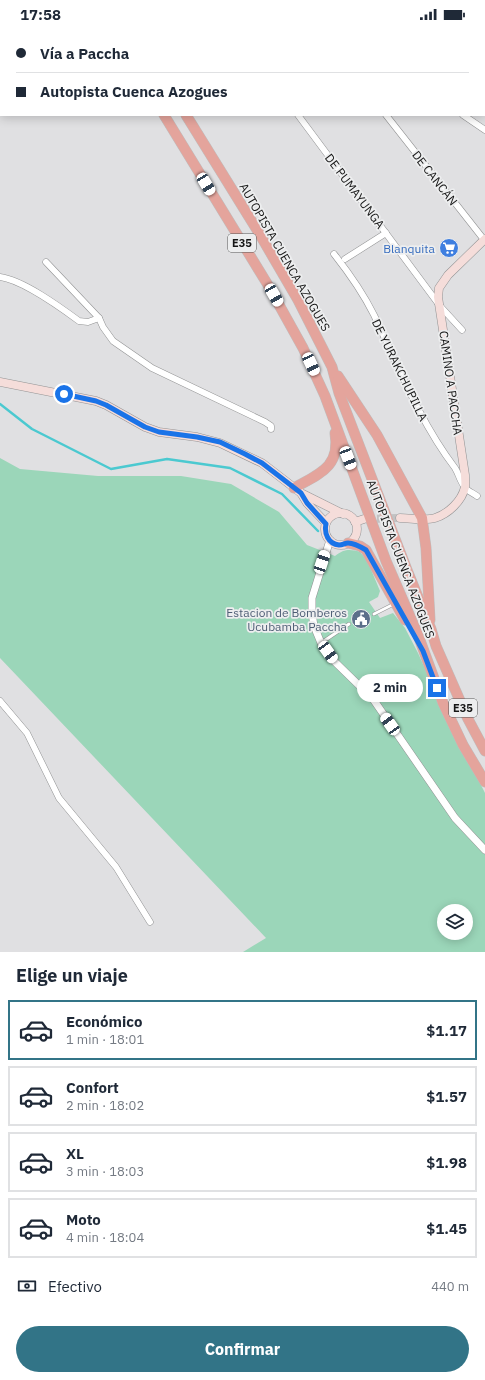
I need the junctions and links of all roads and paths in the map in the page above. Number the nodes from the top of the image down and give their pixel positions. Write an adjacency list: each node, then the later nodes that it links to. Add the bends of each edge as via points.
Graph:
1 (165, 116): 18 (highway, AUTOPISTA CUENCA AZOGUES / E35, via 279,304 303,348)
2 (187, 116): 16 (highway, AUTOPISTA CUENCA AZOGUES / E35, via 286,280)
3 (299, 116): 7 (street, DE PUMAYUNGA)
4 (387, 116): 8 (street, DE CANCÁN)
5 (464, 116): 6 (street)
6 (485, 130)
7 (386, 233): 10 (street); 13 (street, DE PUMAYUNGA)
8 (485, 240): 13 (main road, CAMINO A PACCHA, via 448,275 439,288)
9 (334, 254): 20 (street, DE YURAKCHUPILLA, via 373,314 422,418)
10 (346, 258)
11 (46, 262): 14 (street)
12 (0, 277): 14 (street, via 26,286 79,321 88,322)
13 (440, 306): 15 (street, DE PUMAYUNGA); 20 (main road, CAMINO A PACCHA)
14 (99, 318): 19 (street, via 113,341 152,368 265,422)
15 (462, 330)
16 (332, 367): 25 (highway, via 377,435); 34 (highway, AUTOPISTA CUENCA AZOGUES / E35)
17 (0, 382): 21 (main road, via 96,401 159,432 220,442 262,463)
18 (329, 408): 21 (highway, via 336,444 332,462); 36 (highway, AUTOPISTA CUENCA AZOGUES / E35, via 386,561)
19 (271, 429)
20 (465, 488): 22 (street); 25 (main road, via 453,508 434,518)
21 (298, 491): 23 (main road); 28 (main road)
22 (477, 496)
23 (343, 514): 27 (main road); 28 (main road, via 333,516)
24 (400, 518): 25 (main road)
25 (422, 518): 34 (highway)
26 (364, 519): 27 (main road)
27 (355, 522): 30 (main road, via 355,536)
28 (326, 524): 29 (main road, via 325,532)
29 (330, 540): 30 (main road, via 338,545); 35 (street, via 312,598 314,626)
30 (348, 543): 31 (highway, via 366,550)
31 (396, 604): 32 (lane); 36 (highway)
32 (374, 614)
33 (349, 624): 35 (lane)
34 (431, 629): 38 (highway, AUTOPISTA CUENCA AZOGUES / E35, via 455,691)
35 (321, 642): 40 (street, via 334,661 373,699 455,818)
36 (423, 651): 39 (highway, AUTOPISTA CUENCA AZOGUES / E35, via 450,718)
37 (0, 701): 41 (street, via 26,734 59,798 116,867)
38 (485, 751)
39 (485, 782)
40 (485, 850)
41 (150, 922)

